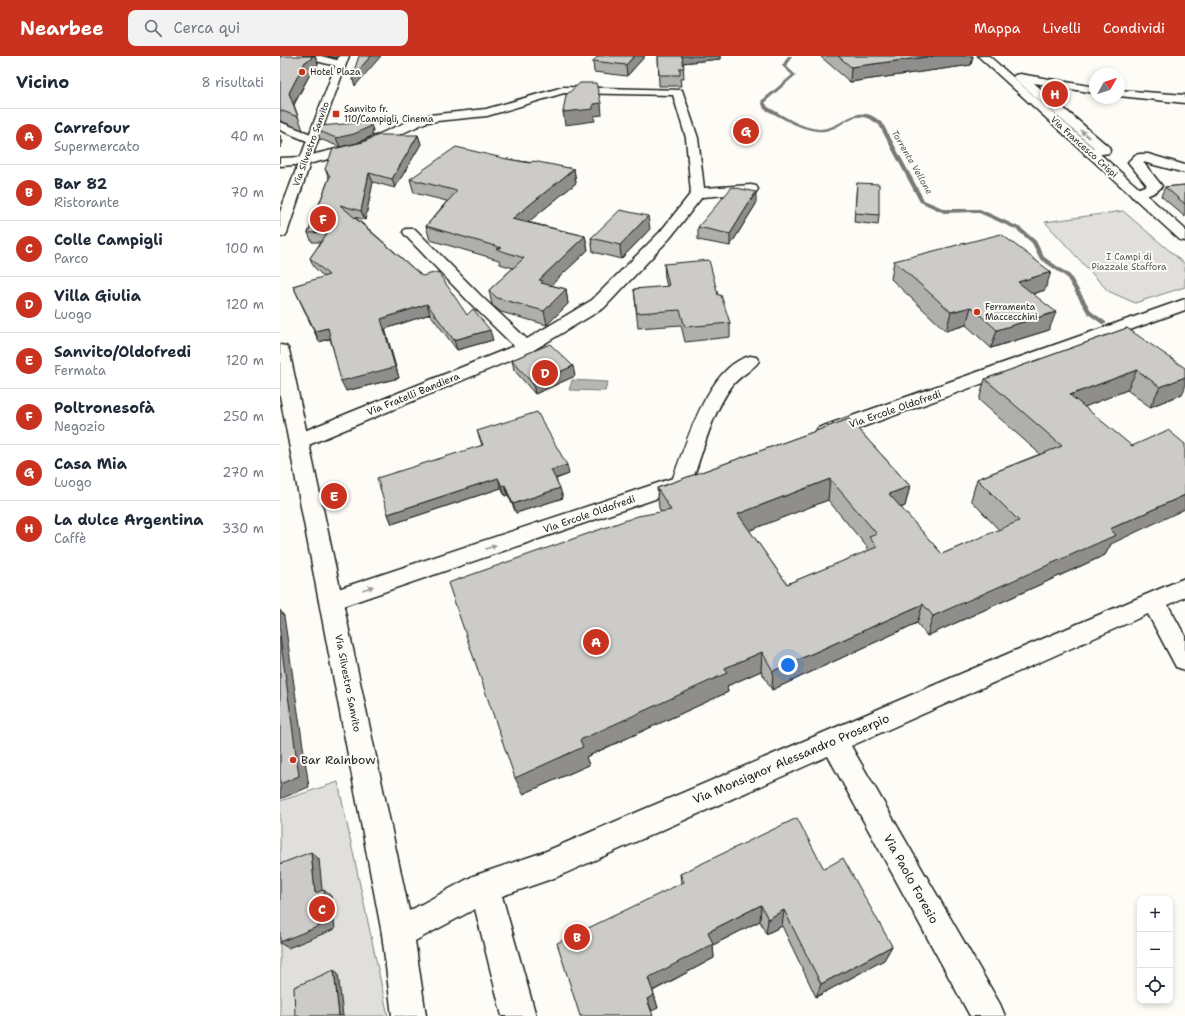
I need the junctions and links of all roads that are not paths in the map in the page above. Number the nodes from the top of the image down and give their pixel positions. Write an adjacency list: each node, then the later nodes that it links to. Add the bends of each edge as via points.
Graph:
1 (308, 56): 3 (street)
2 (983, 56): 4 (street, Via Francesco Crispi)
3 (342, 60): 10 (street, Via Silvestro Sanvito)
4 (1002, 74): 5 (street); 11 (street, Via Francesco Crispi)
5 (1020, 77): 6 (street); 11 (street, one-way to 5, via 1104,150)
6 (1089, 89)
7 (1125, 94): 8 (street)
8 (1185, 99)
9 (280, 126): 10 (street)
10 (312, 139): 12 (street, Via Silvestro Sanvito)
11 (1090, 152): 17 (street, Via Francesco Crispi)
12 (304, 161): 13 (street); 16 (street, via 361,147 424,119 487,112 563,90 678,92 692,138); 19 (street, Via Silvestro Sanvito)
13 (280, 162)
14 (1185, 169): 17 (street, via 1140,158 1135,162 1155,186)
15 (751, 189): 16 (street)
16 (698, 193): 22 (street, Via Fratelli Bandiera, via 665,235 598,304)
17 (1137, 194): 20 (street, Via Francesco Crispi)
18 (410, 232): 22 (street)
19 (280, 233)
20 (1185, 237)
21 (1185, 304): 25 (street, Via Ercole Oldofredi)
22 (526, 347): 26 (street, Via Fratelli Bandiera)
23 (280, 350): 26 (street, Via Silvestro Sanvito)
24 (750, 361): 28 (street, via 723,384)
25 (809, 439)
26 (299, 441): 30 (street, Via Silvestro Sanvito)
27 (704, 475): 28 (street, Via Ercole Oldofredi)
28 (681, 483): 30 (street, Via Ercole Oldofredi, one-way to 28)
29 (1185, 587): 31 (street, Via Monsignor Alessandro Proserpio)
30 (331, 601): 35 (street, Via Silvestro Sanvito)
31 (1154, 602): 32 (street); 33 (street, Via Monsignor Alessandro Proserpio)
32 (1185, 659)
33 (834, 741): 34 (street, Via Monsignor Alessandro Proserpio, via 546,866); 38 (street, Via Paolo Foresio)
34 (484, 888): 35 (street, Via Monsignor Alessandro Proserpio); 37 (street)
35 (398, 934): 36 (street, Via Silvestro Sanvito)
36 (408, 1016)
37 (519, 1016)
38 (988, 1016)

